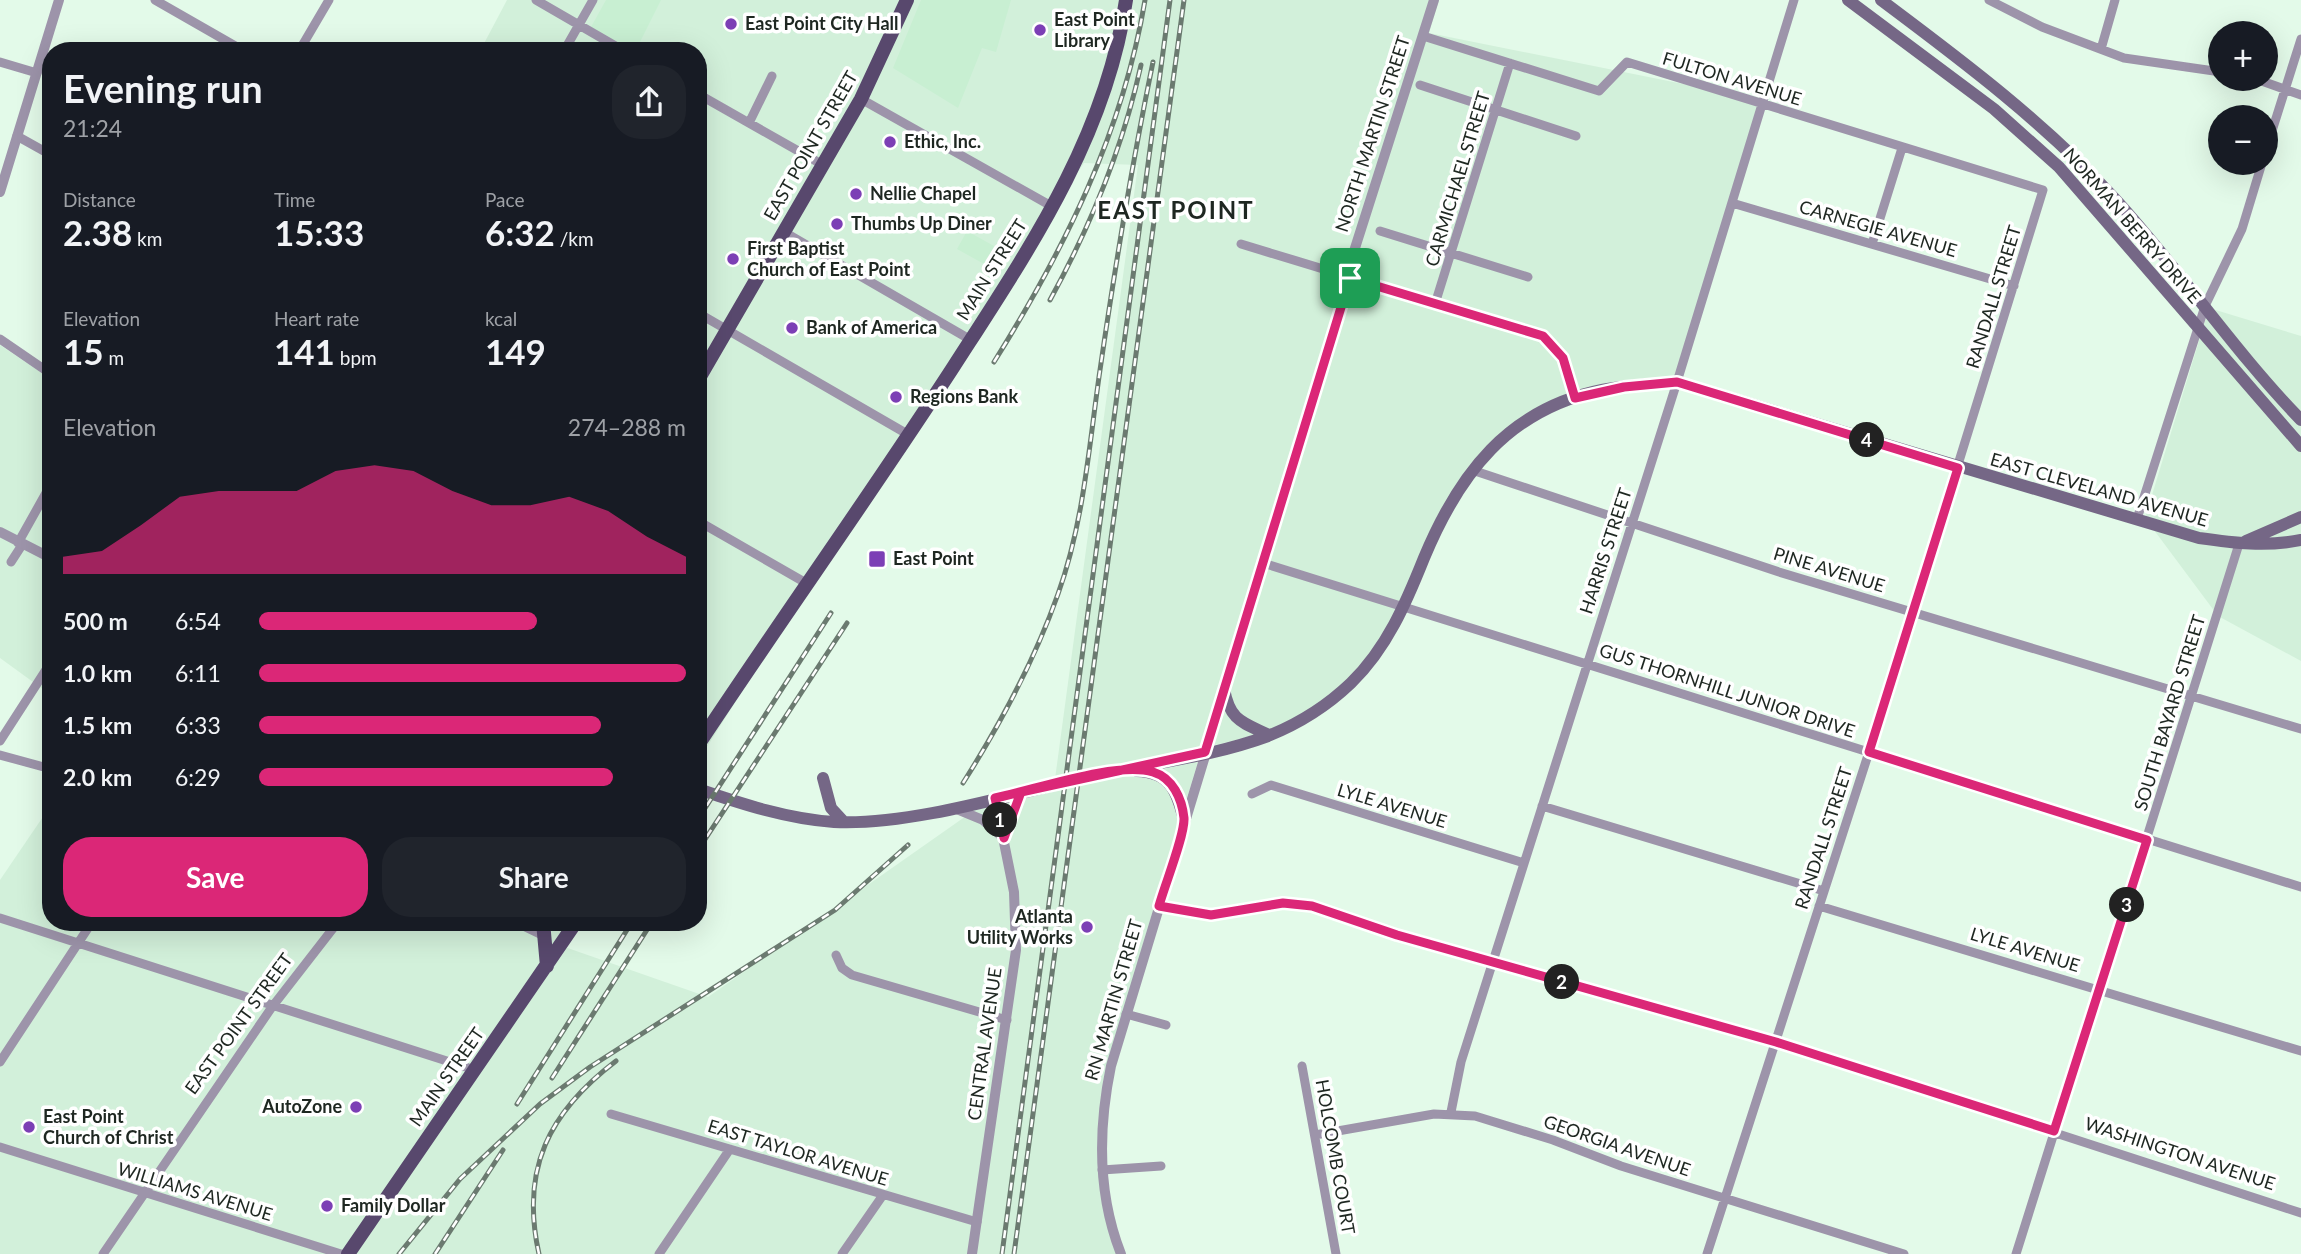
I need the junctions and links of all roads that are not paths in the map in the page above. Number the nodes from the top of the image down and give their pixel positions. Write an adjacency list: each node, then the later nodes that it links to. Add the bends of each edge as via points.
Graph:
1 (59, 0): 17 (street)
2 (155, 0): 18 (street)
3 (329, 0): 19 (street)
4 (536, 0): 14 (street)
5 (593, 0): 14 (street)
6 (908, 0): 34 (main road, EAST POINT STREET)
7 (1126, 0): 48 (main road, MAIN STREET, via 1105,94 1077,164)
8 (1434, 0): 15 (street, NORTH MARTIN STREET)
9 (1794, 0): 35 (street, HARRIS STREET)
10 (1848, 0): 61 (main road, NORMAN BERRY DRIVE, via 2026,134 2086,195)
11 (1881, 0): 58 (main road, NORMAN BERRY DRIVE, via 1994,84 2064,146)
12 (1989, 0): 22 (street)
13 (2115, 0): 22 (street)
14 (579, 25): 20 (street); 21 (street)
15 (1423, 36): 25 (street, FULTON AVENUE); 55 (street, NORTH MARTIN STREET, via 1349,267)
16 (2301, 38): 31 (street)
17 (47, 42)
18 (228, 42)
19 (304, 42)
20 (569, 42)
21 (608, 42)
22 (2101, 49): 26 (street, via 2155,64)
23 (42, 57): 27 (street)
24 (0, 62): 27 (street)
25 (1510, 64): 35 (street, FULTON AVENUE, via 1598,91 1627,62); 36 (street, CARMICHAEL STREET)
26 (2208, 70)
27 (37, 74): 39 (street)
28 (772, 76): 38 (street)
29 (1420, 85): 36 (street)
30 (2278, 86): 31 (street)
31 (2286, 89): 32 (street); 37 (street)
32 (2301, 95)
33 (707, 99): 38 (street)
34 (861, 99): 43 (main road, EAST POINT STREET); 48 (street)
35 (1762, 105): 41 (street, FULTON AVENUE); 47 (street, HARRIS STREET)
36 (1496, 110): 40 (street); 53 (street, CARMICHAEL STREET)
37 (2278, 113)
38 (749, 123): 43 (street)
39 (17, 136): 42 (street); 46 (street)
40 (1576, 136)
41 (1902, 148): 45 (street, FULTON AVENUE); 52 (street)
42 (42, 150)
43 (823, 165): 50 (main road, EAST POINT STREET)
44 (2258, 175): 58 (street, via 2242,229)
45 (2043, 190): 56 (street, RANDALL STREET)
46 (0, 192)
47 (1732, 202): 52 (street, CARNEGIE AVENUE); 66 (street, HARRIS STREET)
48 (1053, 207): 63 (main road, MAIN STREET)
49 (1380, 231): 53 (street)
50 (784, 232): 60 (main road, EAST POINT STREET); 63 (street)
51 (1241, 244): 55 (street)
52 (1872, 244): 56 (street, CARNEGIE AVENUE)
53 (1451, 254): 54 (street); 57 (street, CARMICHAEL STREET)
54 (1528, 277)
55 (1350, 278): 57 (street); 84 (street, RN MARTIN STREET)
56 (2014, 286): 71 (street, RANDALL STREET)
57 (1435, 304): 67 (street, via 1543,336 1563,358)
58 (2205, 306): 61 (street); 68 (main road, NORMAN BERRY DRIVE)
59 (707, 318): 60 (street)
60 (727, 329): 64 (main road, EAST POINT STREET); 69 (street)
61 (2199, 330): 70 (main road, NORMAN BERRY DRIVE); 75 (street)
62 (0, 339): 65 (street)
63 (971, 340): 69 (main road, MAIN STREET)
64 (707, 364)
65 (42, 368)
66 (1677, 382): 67 (main road, EAST CLEVELAND AVENUE); 71 (main road, EAST CLEVELAND AVENUE); 76 (street, HARRIS STREET)
67 (1575, 398): 72 (main road, EAST CLEVELAND AVENUE, via 1498,440)
68 (2301, 420)
69 (909, 435): 85 (main road, MAIN STREET)
70 (2301, 446)
71 (1958, 468): 75 (main road, EAST CLEVELAND AVENUE); 87 (street, RANDALL STREET)
72 (1472, 470): 76 (street, PINE AVENUE); 86 (main road, EAST CLEVELAND AVENUE, via 1440,518)
73 (42, 502): 80 (street)
74 (2301, 517): 81 (main road)
75 (2137, 519): 81 (main road, EAST CLEVELAND AVENUE, via 2199,538)
76 (1631, 524): 87 (street, PINE AVENUE); 88 (street, HARRIS STREET)
77 (707, 526): 85 (street)
78 (0, 532): 80 (street)
79 (2301, 540): 81 (main road, EAST CLEVELAND AVENUE)
80 (20, 544): 82 (street); 83 (street)
81 (2239, 544): 91 (street, SOUTH BAYARD STREET)
82 (42, 554)
83 (11, 562)
84 (1263, 563): 86 (street, GUS THORNHILL JUNIOR DRIVE); 90 (street, RN MARTIN STREET)
85 (806, 583): 93 (main road, MAIN STREET)
86 (1405, 605): 88 (street, GUS THORNHILL JUNIOR DRIVE); 94 (main road, EAST CLEVELAND AVENUE, via 1390,633 1351,683 1325,705)
87 (1913, 612): 91 (street, PINE AVENUE); 97 (street, RANDALL STREET)
88 (1587, 663): 97 (street, GUS THORNHILL JUNIOR DRIVE); 106 (street, HARRIS STREET)
89 (42, 676): 95 (street)
90 (1224, 689): 94 (main road, via 1229,711); 96 (street, RN MARTIN STREET)
91 (2193, 695): 92 (street, PINE AVENUE); 111 (street, SOUTH BAYARD STREET)
92 (2301, 729)
93 (707, 731)
94 (1269, 735): 96 (main road, EAST CLEVELAND AVENUE)
95 (0, 741)
96 (1205, 752): 100 (main road, EAST CLEVELAND AVENUE); 108 (street, RN MARTIN STREET)
97 (1869, 752): 111 (street, GUS THORNHILL JUNIOR DRIVE); 114 (street, RANDALL STREET)
98 (0, 755): 99 (street)
99 (42, 767)
100 (1114, 771): 103 (main road); 108 (main road, via 1152,771 1166,778 1178,794)
101 (823, 778): 109 (main road, via 831,808)
102 (707, 792): 109 (main road, via 796,816)
103 (1021, 792): 105 (main road); 110 (street, CENTRAL AVENUE)
104 (1252, 794): 112 (street, LYLE AVENUE, via 1270,785)
105 (995, 798): 107 (main road); 110 (street, CENTRAL AVENUE)
106 (1542, 806): 112 (street, HARRIS STREET); 114 (street)
107 (951, 807): 109 (main road, via 892,819); 110 (street, via 983,820)
108 (1184, 820): 115 (street, RN MARTIN STREET)
109 (843, 821)
110 (1004, 838): 129 (street, CENTRAL AVENUE, via 1016,916)
111 (2147, 840): 113 (street, GUS THORNHILL JUNIOR DRIVE); 126 (street, SOUTH BAYARD STREET)
112 (1524, 863): 124 (street, HARRIS STREET)
113 (2301, 887)
114 (1824, 891): 116 (street, RANDALL STREET)
115 (1159, 906): 124 (street, WASHINGTON AVENUE, via 1211,915 1283,903 1312,906); 128 (street, RN MARTIN STREET)
116 (1819, 906): 126 (street, LYLE AVENUE); 131 (street, RANDALL STREET)
117 (0, 918): 122 (street)
118 (87, 931): 122 (street)
119 (331, 931): 127 (street, EAST POINT STREET)
120 (544, 931): 125 (main road)
121 (570, 931): 125 (main road, MAIN STREET)
122 (79, 944): 127 (street); 133 (street)
123 (836, 956): 129 (street, via 852,975)
124 (1493, 962): 131 (street, WASHINGTON AVENUE); 136 (street, HARRIS STREET, via 1461,1062)
125 (547, 966): 135 (main road, MAIN STREET)
126 (2100, 989): 132 (street, LYLE AVENUE); 138 (street, SOUTH BAYARD STREET)
127 (272, 1007): 135 (street); 144 (street, EAST POINT STREET)
128 (1126, 1014): 130 (street); 143 (street, RN MARTIN STREET, via 1105,1097)
129 (1007, 1020): 148 (street, CENTRAL AVENUE)
130 (1166, 1025)
131 (1776, 1042): 138 (street, WASHINGTON AVENUE); 146 (street, RANDALL STREET)
132 (2301, 1051)
133 (0, 1062)
134 (1302, 1066): 139 (street, HOLCOMB COURT)
135 (475, 1070): 151 (main road, MAIN STREET)
136 (1451, 1112): 139 (street, GEORGIA AVENUE); 146 (street, GEORGIA AVENUE, via 1553,1140)
137 (611, 1114): 141 (street, EAST TAYLOR AVENUE)
138 (2054, 1131): 147 (street, WASHINGTON AVENUE); 159 (street, SOUTH BAYARD STREET)
139 (1315, 1135): 156 (street, HOLCOMB COURT)
140 (0, 1147): 144 (street, WILLIAMS AVENUE)
141 (730, 1149): 145 (street, EAST TAYLOR AVENUE); 152 (street)
142 (1161, 1166): 143 (street)
143 (1102, 1170): 155 (street, RN MARTIN STREET, via 1106,1206)
144 (145, 1192): 149 (street, EAST POINT STREET); 150 (street, WILLIAMS AVENUE)
145 (883, 1195): 148 (street, EAST TAYLOR AVENUE); 153 (street)
146 (1724, 1198): 157 (street, RANDALL STREET); 158 (street, GEORGIA AVENUE)
147 (2301, 1213)
148 (977, 1222): 154 (street, CENTRAL AVENUE)
149 (103, 1254)
150 (341, 1254)
151 (348, 1254)
152 (659, 1254)
153 (842, 1254)
154 (972, 1254)
155 (1121, 1254)
156 (1336, 1254)
157 (1707, 1254)
158 (1904, 1254)
159 (2016, 1254)

